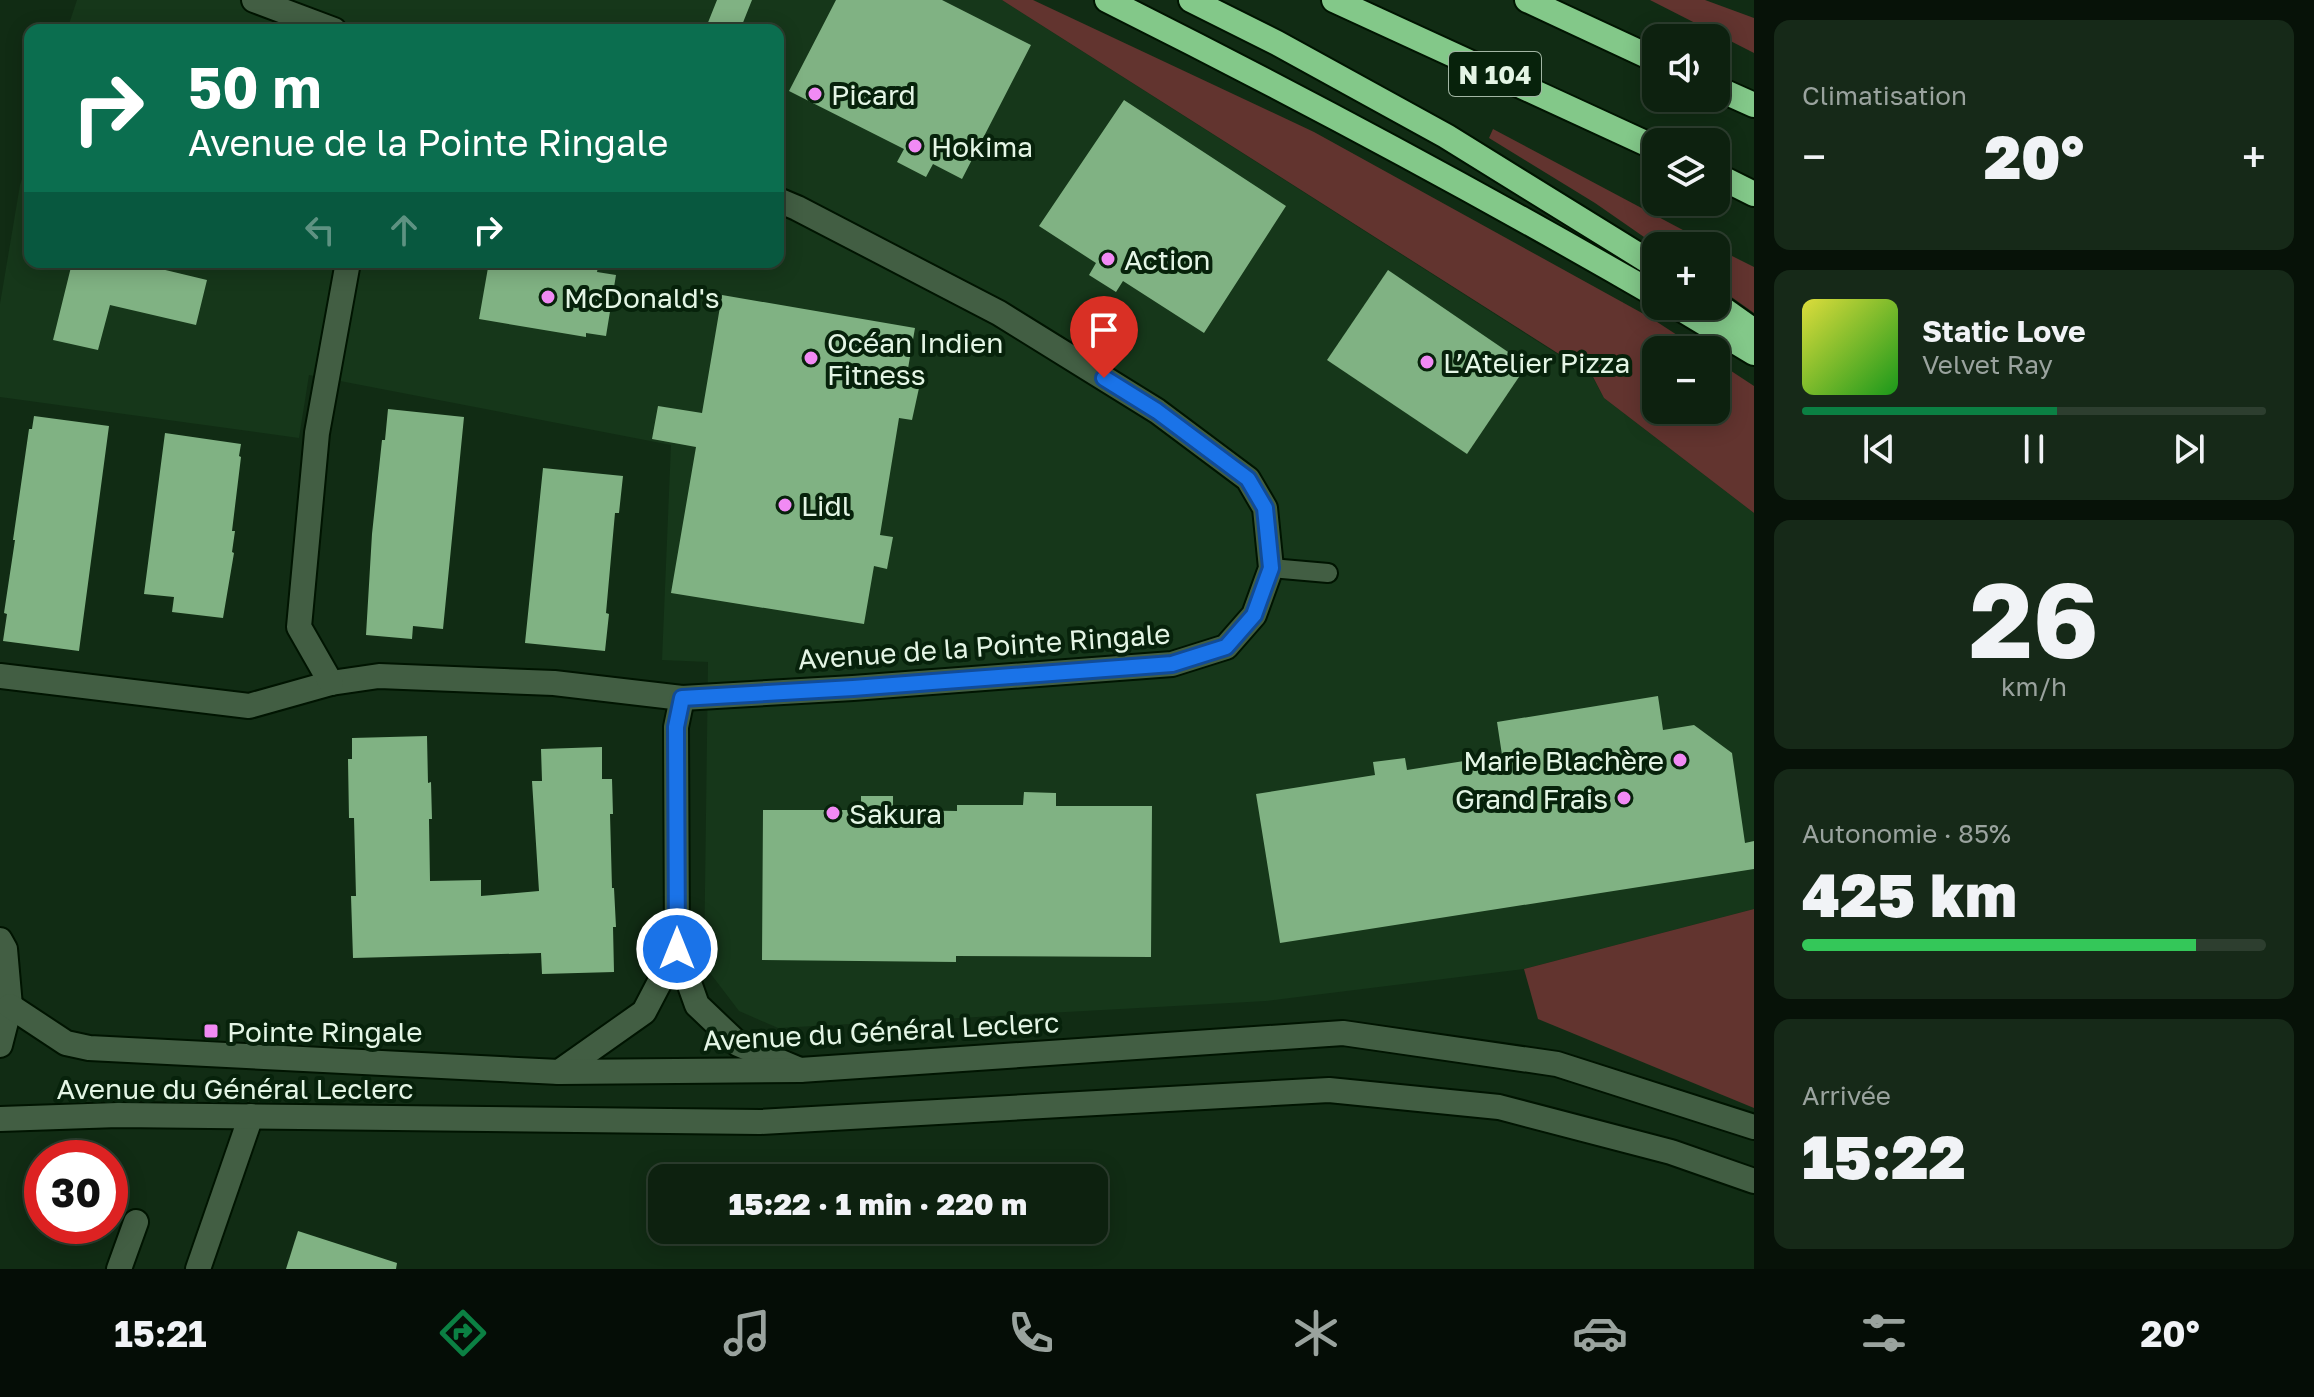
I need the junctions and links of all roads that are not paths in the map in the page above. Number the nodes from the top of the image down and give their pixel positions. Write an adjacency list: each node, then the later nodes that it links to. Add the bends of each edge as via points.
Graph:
1 (254, 0): 6 (main road)
2 (1107, 0): 16 (highway, via 1301,98)
3 (1191, 0): 14 (highway, via 1446,136)
4 (1334, 0): 10 (highway, N 104)
5 (1527, 0): 7 (highway, N 104)
6 (318, 24)
7 (1642, 53)
8 (1730, 94): 9 (highway)
9 (1754, 105)
10 (1642, 142)
11 (1730, 182): 12 (highway)
12 (1754, 194)
13 (784, 203): 21 (main road, Avenue de la Pointe Ringale, via 999,313 1157,411 1226,462 1248,479 1265,508)
14 (1642, 257)
15 (347, 268): 24 (main road, via 317,433 299,627)
16 (1642, 287)
17 (1730, 314): 19 (highway)
18 (1699, 320): 20 (highway)
19 (1754, 331)
20 (1754, 353)
21 (1271, 568): 22 (lane); 25 (main road, Avenue de la Pointe Ringale, via 1254,615 1226,647 1172,664)
22 (1328, 573)
23 (0, 676): 24 (main road, Avenue de la Pointe Ringale, via 249,706)
24 (331, 683): 25 (main road, Avenue de la Pointe Ringale, via 379,676 554,683)
25 (682, 698): 27 (main road, via 676,727)
26 (0, 940): 28 (main road)
27 (677, 949): 30 (main road, via 697,1005 738,1044); 31 (main road, via 644,1012)
28 (10, 1006): 29 (main road); 31 (main road, Avenue du Général Leclerc, via 66,1043 89,1048)
29 (0, 1045)
30 (800, 1070): 31 (main road, Avenue du Général Leclerc); 34 (main road, Avenue du Général Leclerc, via 1343,1033 1557,1064)
31 (559, 1072)
32 (251, 1116): 33 (main road, Avenue du Général Leclerc); 35 (main road, Avenue du Général Leclerc, via 760,1122 1329,1090 1499,1107 1671,1152); 38 (main road)
33 (0, 1119)
34 (1754, 1127)
35 (1754, 1181)
36 (136, 1222): 37 (main road)
37 (119, 1269)
38 (198, 1269)

